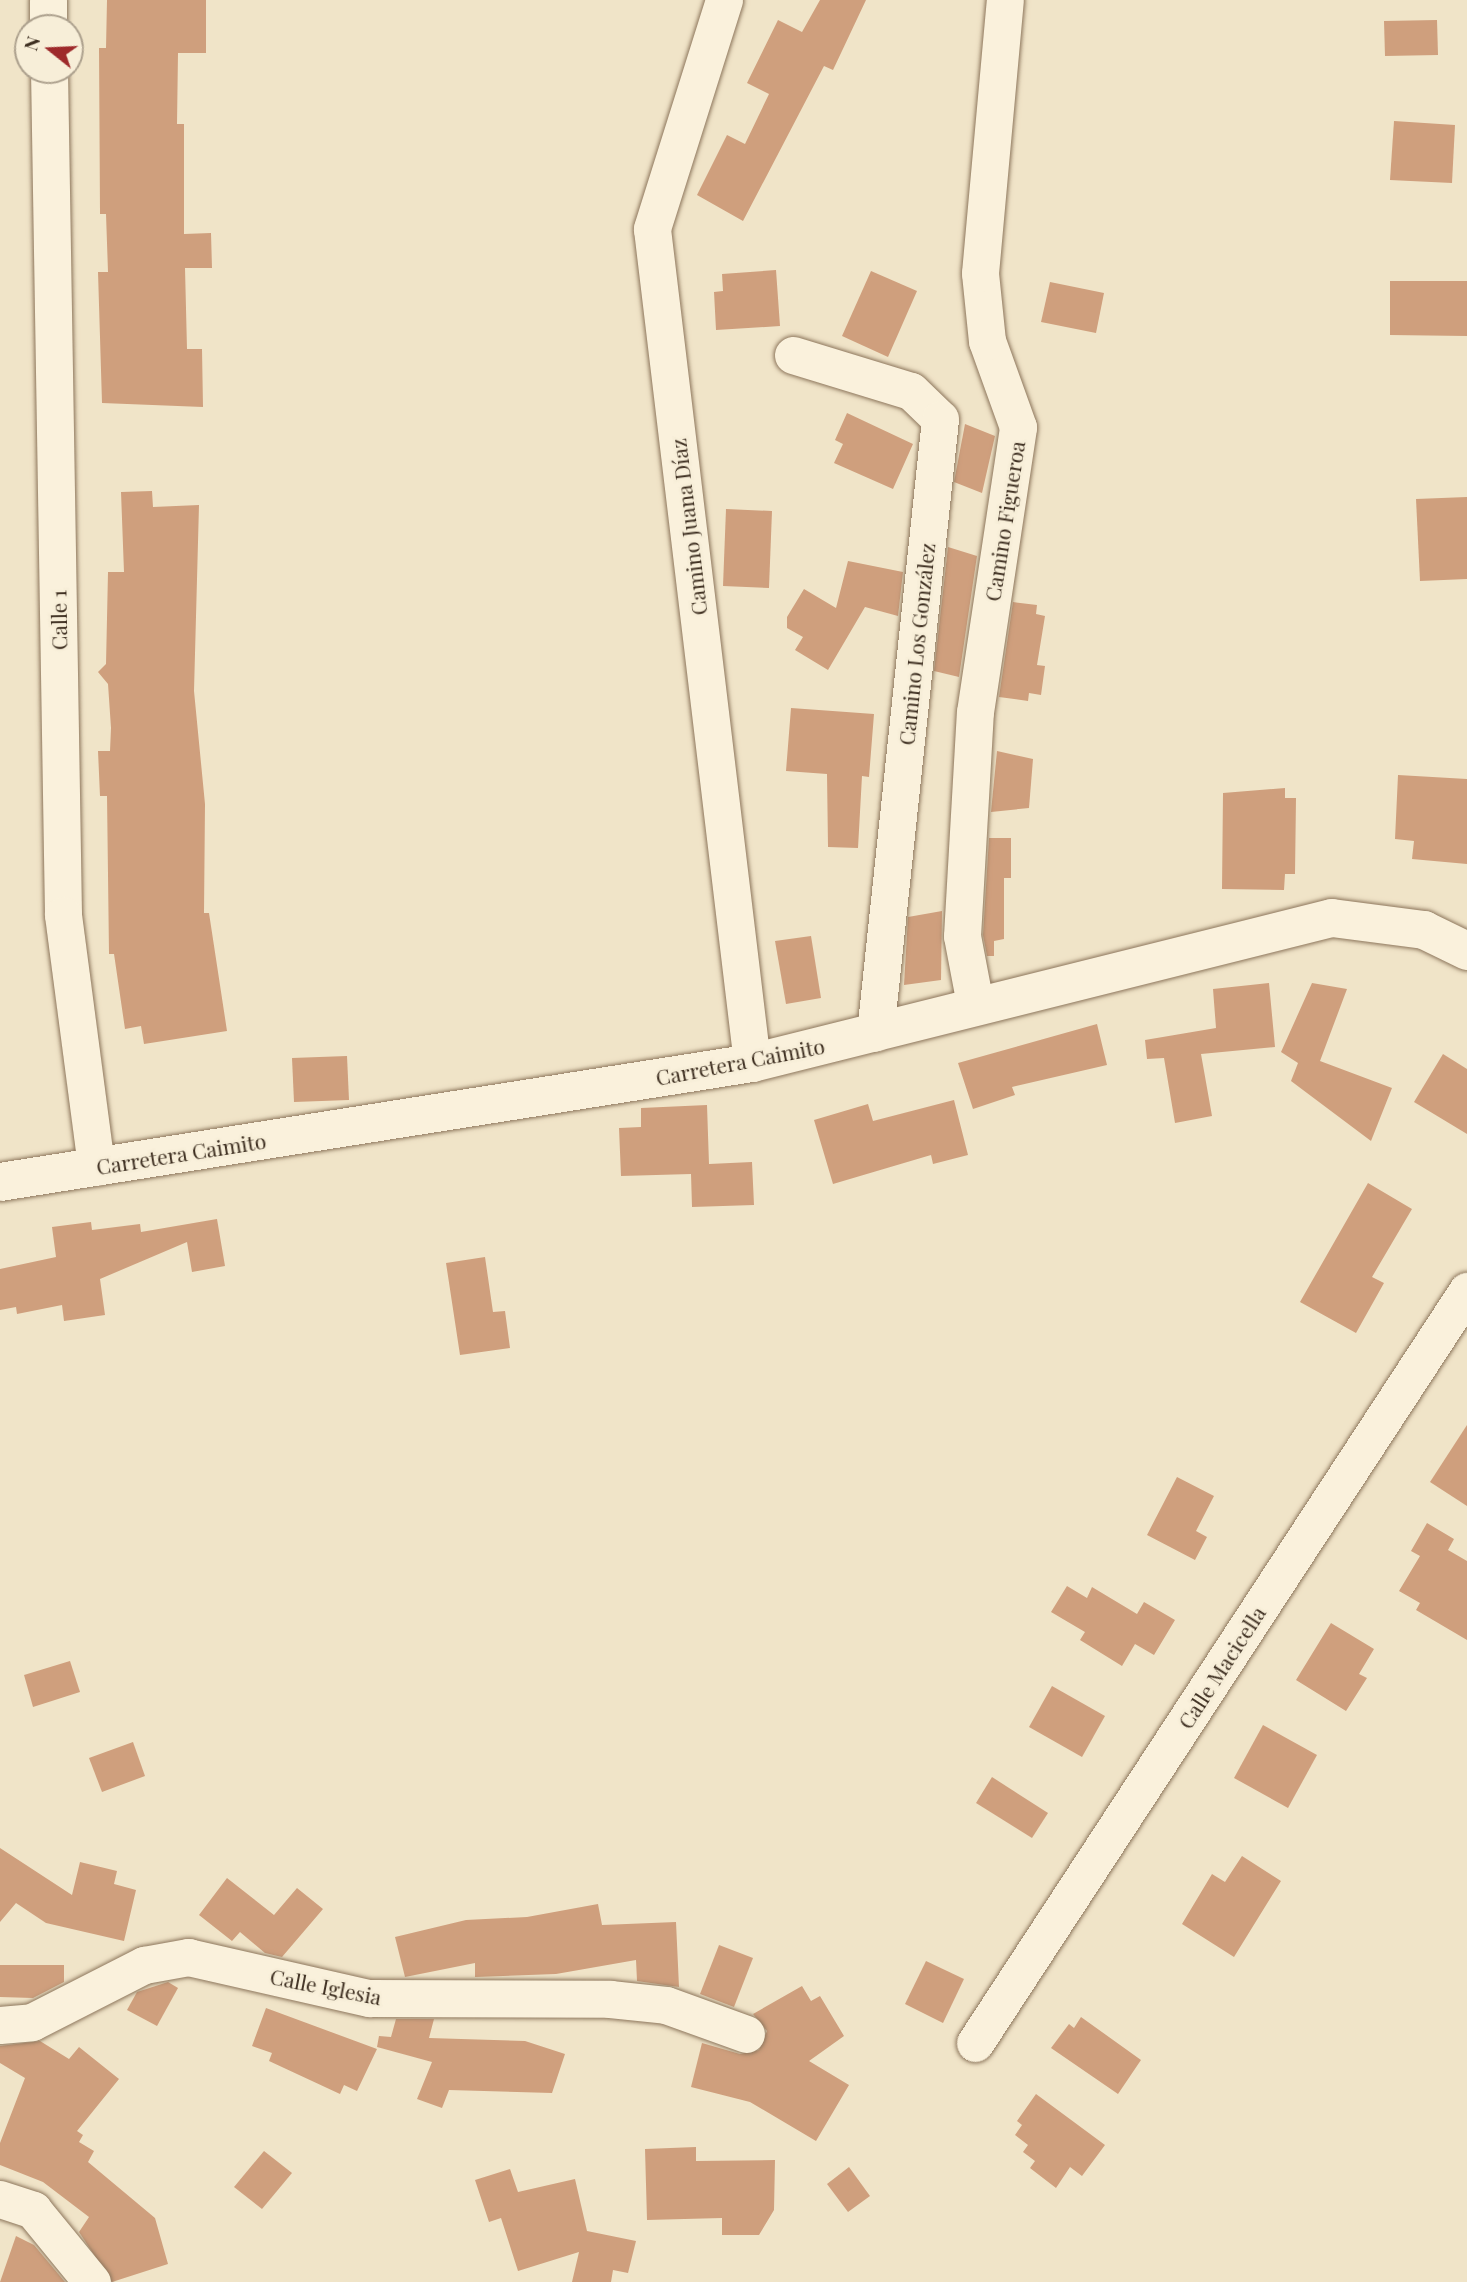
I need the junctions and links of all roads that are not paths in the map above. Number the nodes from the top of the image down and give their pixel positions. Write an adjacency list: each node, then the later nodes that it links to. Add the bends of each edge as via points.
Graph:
1 (724, 0): 8 (street, Camino Juana Díaz, via 652,229)
2 (1005, 0): 6 (street, Camino Figueroa, via 980,274 987,341 1018,427 975,712 962,936)
3 (49, 84): 9 (street, Calle 1, via 63,915)
4 (793, 355): 7 (street, Camino Los González, via 911,391 940,419)
5 (1467, 951): 6 (street, Carretera Caimito, via 1424,930 1332,918)
6 (975, 1004): 7 (street, Carretera Caimito)
7 (874, 1033): 8 (street, Carretera Caimito)
8 (752, 1063): 9 (street, Carretera Caimito)
9 (96, 1167): 10 (street, Carretera Caimito)
10 (0, 1182)
11 (1467, 1291): 14 (street, Calle Macicella)
12 (0, 2025): 13 (street, Calle Iglesia, via 32,2022 144,1965 188,1957 369,1998 610,1999 666,2005)
13 (746, 2035)
14 (975, 2043)
15 (0, 2199): 16 (street, via 33,2210)
16 (92, 2282)

